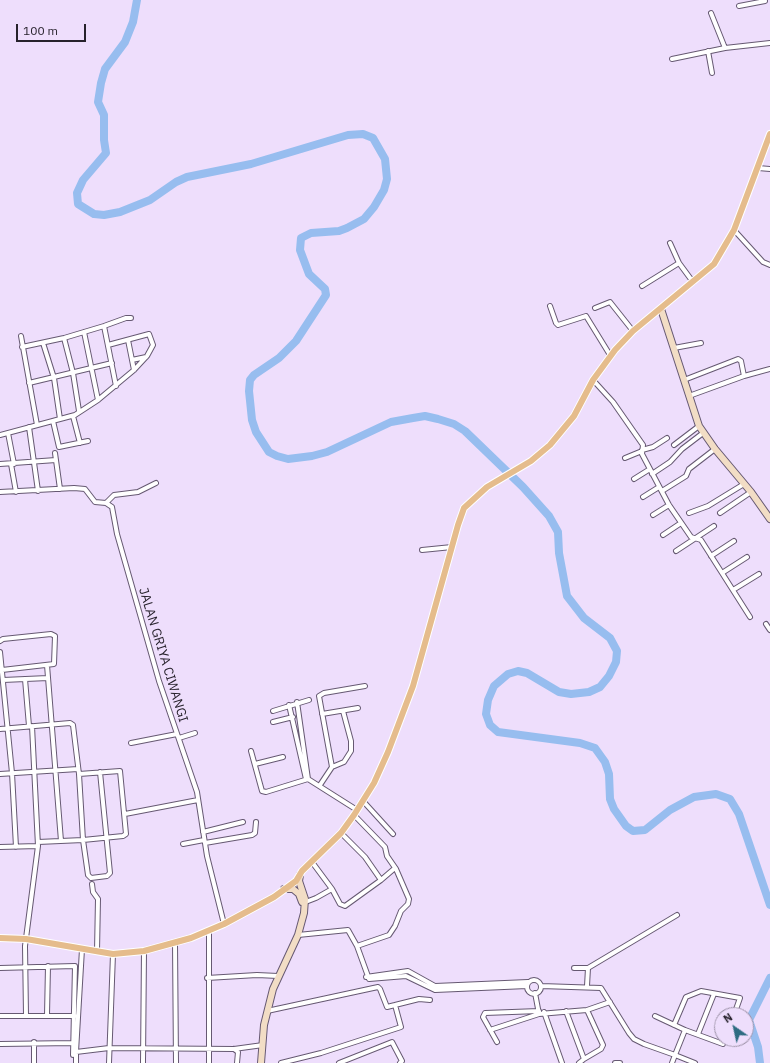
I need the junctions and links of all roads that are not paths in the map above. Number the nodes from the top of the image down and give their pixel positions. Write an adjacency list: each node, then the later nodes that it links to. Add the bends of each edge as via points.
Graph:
1 (766, 0): 2 (street)
2 (739, 6)
3 (711, 13): 5 (street)
4 (770, 42): 5 (street)
5 (725, 48): 6 (street)
6 (708, 51): 7 (street); 8 (street)
7 (672, 59)
8 (712, 73)
9 (770, 134): 10 (main road)
10 (768, 149): 11 (main road)
11 (758, 168): 12 (street); 13 (main road)
12 (770, 169)
13 (734, 230): 16 (street, via 763,262); 17 (main road, via 718,258)
14 (670, 243): 15 (street)
15 (679, 263): 17 (street); 18 (street)
16 (770, 265)
17 (693, 282): 21 (main road)
18 (642, 286)
19 (550, 306): 35 (street, via 558,324 586,316)
20 (596, 308): 25 (street, via 610,302)
21 (660, 309): 25 (main road); 33 (street)
22 (131, 318): 23 (street)
23 (104, 326): 24 (street); 31 (street)
24 (84, 332): 27 (street); 38 (street)
25 (633, 332): 35 (main road)
26 (21, 336): 32 (street)
27 (64, 338): 29 (street); 41 (street)
28 (128, 340): 31 (street); 34 (street, via 149,334 153,345); 36 (street)
29 (43, 343): 32 (street); 43 (street)
30 (701, 343): 33 (street)
31 (108, 345): 37 (street)
32 (22, 347): 46 (street)
33 (674, 348): 45 (street)
34 (147, 356): 36 (street); 39 (street)
35 (610, 356): 44 (main road)
36 (132, 360): 39 (street)
37 (112, 363): 38 (street); 47 (street)
38 (92, 369): 41 (street); 49 (street)
39 (134, 370): 47 (street)
40 (770, 370): 42 (street)
41 (73, 373): 43 (street); 50 (street)
42 (744, 376): 45 (street, via 741,361 738,359); 48 (street)
43 (54, 378): 46 (street); 52 (street)
44 (593, 380): 65 (street, via 628,422 643,444); 96 (main road, via 574,416 550,446 531,461 487,487 464,508)
45 (684, 380): 48 (street)
46 (29, 384): 54 (street)
47 (116, 386): 49 (street)
48 (689, 396): 55 (street)
49 (98, 400): 50 (street)
50 (79, 411): 51 (street)
51 (73, 416): 52 (street); 62 (street)
52 (60, 419): 53 (street)
53 (53, 421): 54 (street); 62 (street, via 59,447)
54 (37, 425): 56 (street)
55 (699, 426): 58 (street); 63 (street)
56 (29, 427): 57 (street); 69 (street)
57 (8, 433): 59 (street); 71 (street)
58 (703, 433): 64 (street); 73 (street)
59 (0, 435)
60 (667, 438): 65 (street)
61 (88, 442): 62 (street)
62 (80, 443)
63 (674, 445)
64 (715, 449): 76 (street); 80 (street, via 689,469 686,476)
65 (642, 450): 67 (street); 72 (street)
66 (55, 453): 68 (street)
67 (625, 458)
68 (56, 460): 69 (street); 78 (street)
69 (35, 463): 71 (street); 79 (street)
70 (0, 464): 71 (street)
71 (13, 464): 82 (street)
72 (650, 469): 73 (street); 74 (street)
73 (652, 474): 77 (street)
74 (634, 479)
75 (156, 483): 85 (street, via 138,492 114,495)
76 (744, 484): 83 (street); 87 (street, via 708,506)
77 (659, 487): 80 (street); 84 (street)
78 (60, 489): 79 (street); 85 (street, via 85,489 95,502)
79 (38, 491): 82 (street)
80 (662, 491): 86 (street)
81 (0, 492): 82 (street)
82 (16, 492)
83 (751, 492): 88 (street); 90 (street)
84 (643, 497)
85 (106, 503): 131 (street, JALAN GRIYA CIWANGI, via 112,507 137,605)
86 (669, 505): 89 (street); 91 (street)
87 (689, 513)
88 (720, 513)
89 (654, 515)
90 (770, 519)
91 (681, 523): 93 (street); 94 (street)
92 (714, 526): 94 (street)
93 (663, 535)
94 (694, 539): 98 (street); 99 (street, via 701,540)
95 (734, 542): 99 (street)
96 (452, 547): 97 (street); 147 (main road, via 408,700 386,758)
97 (422, 550)
98 (676, 551)
99 (711, 556): 101 (street)
100 (747, 557): 101 (street)
101 (722, 572): 103 (street)
102 (758, 574): 103 (street)
103 (733, 590): 104 (street)
104 (750, 617)
105 (766, 624): 106 (street)
106 (770, 630)
107 (0, 641): 109 (street, via 53,634 56,662)
108 (0, 652): 110 (street)
109 (47, 665): 110 (street); 111 (street)
110 (2, 670): 112 (street)
111 (48, 678): 113 (street); 126 (street)
112 (3, 680): 113 (street); 118 (street)
113 (25, 680): 127 (street)
114 (366, 686): 123 (street, via 321,694 319,699)
115 (309, 700): 116 (street)
116 (297, 702): 117 (street); 144 (street)
117 (289, 705): 121 (street); 124 (street)
118 (5, 706): 119 (street); 128 (street)
119 (0, 707)
120 (358, 708): 122 (street)
121 (273, 711)
122 (344, 711): 123 (street); 136 (street, via 351,751 344,762)
123 (322, 714): 136 (street)
124 (293, 717): 125 (street); 144 (street)
125 (273, 722)
126 (52, 725): 127 (street); 137 (street, via 73,725); 138 (street)
127 (30, 726): 128 (street); 139 (street)
128 (8, 728): 129 (street); 141 (street)
129 (0, 729)
130 (195, 733): 131 (street)
131 (178, 736): 132 (street); 146 (street, JALAN GRIYA CIWANGI)
132 (131, 743)
133 (252, 751): 135 (street)
134 (284, 757): 135 (street)
135 (255, 764): 144 (street, via 264,793)
136 (332, 767): 145 (street)
137 (78, 769): 138 (street); 143 (street)
138 (57, 770): 139 (street); 157 (street)
139 (35, 772): 141 (street); 159 (street)
140 (100, 772): 143 (street); 149 (street, via 121,772); 155 (street)
141 (12, 773): 142 (street); 162 (street)
142 (0, 774)
143 (79, 774): 156 (street)
144 (307, 779): 145 (street)
145 (320, 785): 148 (street)
146 (198, 800): 149 (street); 152 (street, JALAN GRIYA CIWANGI)
147 (363, 801): 148 (main road); 154 (street)
148 (356, 812): 153 (main road); 164 (street, via 385,846 387,856)
149 (125, 814): 155 (street, via 126,834)
150 (243, 822): 152 (street)
151 (256, 822): 158 (street, via 255,833 252,835)
152 (203, 832): 158 (street, JALAN GRIYA CIWANGI)
153 (341, 833): 163 (main road); 166 (street, via 365,857)
154 (393, 834)
155 (105, 838): 156 (street); 156 (street, via 110,873 91,878 88,875)
156 (83, 840): 157 (street)
157 (61, 842): 159 (street)
158 (205, 842): 160 (street); 172 (street, JALAN GRIYA CIWANGI)
159 (38, 844): 162 (street); 176 (street)
160 (182, 844)
161 (0, 847): 162 (street)
162 (16, 847)
163 (312, 862): 165 (main road); 169 (street)
164 (395, 868): 166 (street); 178 (street, via 409,903 401,911 389,935)
165 (302, 871): 168 (main road, via 296,881); 170 (street, via 299,881)
166 (381, 880): 169 (street, via 345,906 340,904)
167 (92, 884): 181 (street, via 93,892 98,899)
168 (284, 889): 170 (street, via 293,889); 172 (main road)
169 (332, 889): 170 (street)
170 (304, 902): 174 (street)
171 (677, 915): 187 (street)
172 (224, 924): 173 (main road)
173 (208, 931): 177 (main road); 192 (street)
174 (298, 935): 178 (street, via 346,929); 189 (street)
175 (0, 938): 176 (main road)
176 (26, 939): 179 (main road); 184 (street)
177 (175, 942): 180 (main road); 222 (street)
178 (357, 946): 191 (street)
179 (82, 949): 181 (main road); 226 (street)
180 (144, 950): 182 (main road); 224 (street)
181 (97, 951): 182 (main road)
182 (113, 954): 221 (street)
183 (48, 966): 184 (street); 207 (street); 209 (street, via 75,966)
184 (25, 967): 185 (street); 206 (street)
185 (0, 968)
186 (574, 968): 187 (street)
187 (588, 968): 195 (street)
188 (408, 971): 190 (street); 191 (street); 193 (street, via 435,986)
189 (278, 976): 192 (street); 203 (street)
190 (406, 976): 191 (street, via 373,980); 193 (street, via 435,990)
191 (366, 977)
192 (207, 978): 223 (street)
193 (528, 984): 194 (street, via 536,980); 196 (street, via 530,993)
194 (541, 986): 195 (street); 196 (street, via 540,991)
195 (587, 986): 199 (street, via 601,988)
196 (535, 994): 205 (street)
197 (714, 994): 201 (street, via 740,998); 211 (street, via 701,992 686,997); 214 (street)
198 (430, 1000): 200 (street, via 419,999)
199 (610, 1002): 202 (street); 227 (street, via 634,1039)
200 (395, 1005): 203 (street, via 386,1007 378,987); 237 (street, via 402,1027 321,1053)
201 (737, 1007)
202 (587, 1010): 204 (street); 228 (street, via 603,1046)
203 (267, 1011): 220 (street)
204 (566, 1011): 205 (street); 228 (street)
205 (541, 1012): 212 (street); 212 (street, via 485,1013 484,1017); 240 (street)
206 (26, 1015): 207 (street); 208 (street)
207 (47, 1015): 209 (street)
208 (0, 1016)
209 (75, 1016): 218 (street)
210 (655, 1016): 211 (street)
211 (674, 1025): 213 (street)
212 (490, 1030): 217 (street)
213 (685, 1030): 214 (street); 227 (street)
214 (698, 1034): 215 (street)
215 (714, 1040)
216 (34, 1042): 218 (street); 219 (street); 229 (street)
217 (497, 1042)
218 (74, 1043): 230 (street)
219 (0, 1044)
220 (263, 1045): 225 (street); 236 (street)
221 (109, 1048): 224 (street); 226 (street); 231 (street)
222 (176, 1048): 223 (street); 224 (street); 233 (street)
223 (208, 1048): 225 (street); 234 (street)
224 (143, 1049): 232 (street)
225 (234, 1049): 235 (street, via 238,1052)
226 (76, 1052): 230 (street)
227 (675, 1055): 244 (street); 245 (street)
228 (584, 1059): 241 (street)
229 (34, 1063)
230 (75, 1063)
231 (109, 1063)
232 (143, 1063)
233 (176, 1063)
234 (208, 1063)
235 (237, 1063)
236 (261, 1063)
237 (280, 1063)
238 (339, 1063): 239 (street, via 392,1042 402,1061)
239 (400, 1063)
240 (562, 1063)
241 (579, 1063)
242 (615, 1063): 243 (street)
243 (620, 1063)
244 (672, 1063)
245 (695, 1063)

